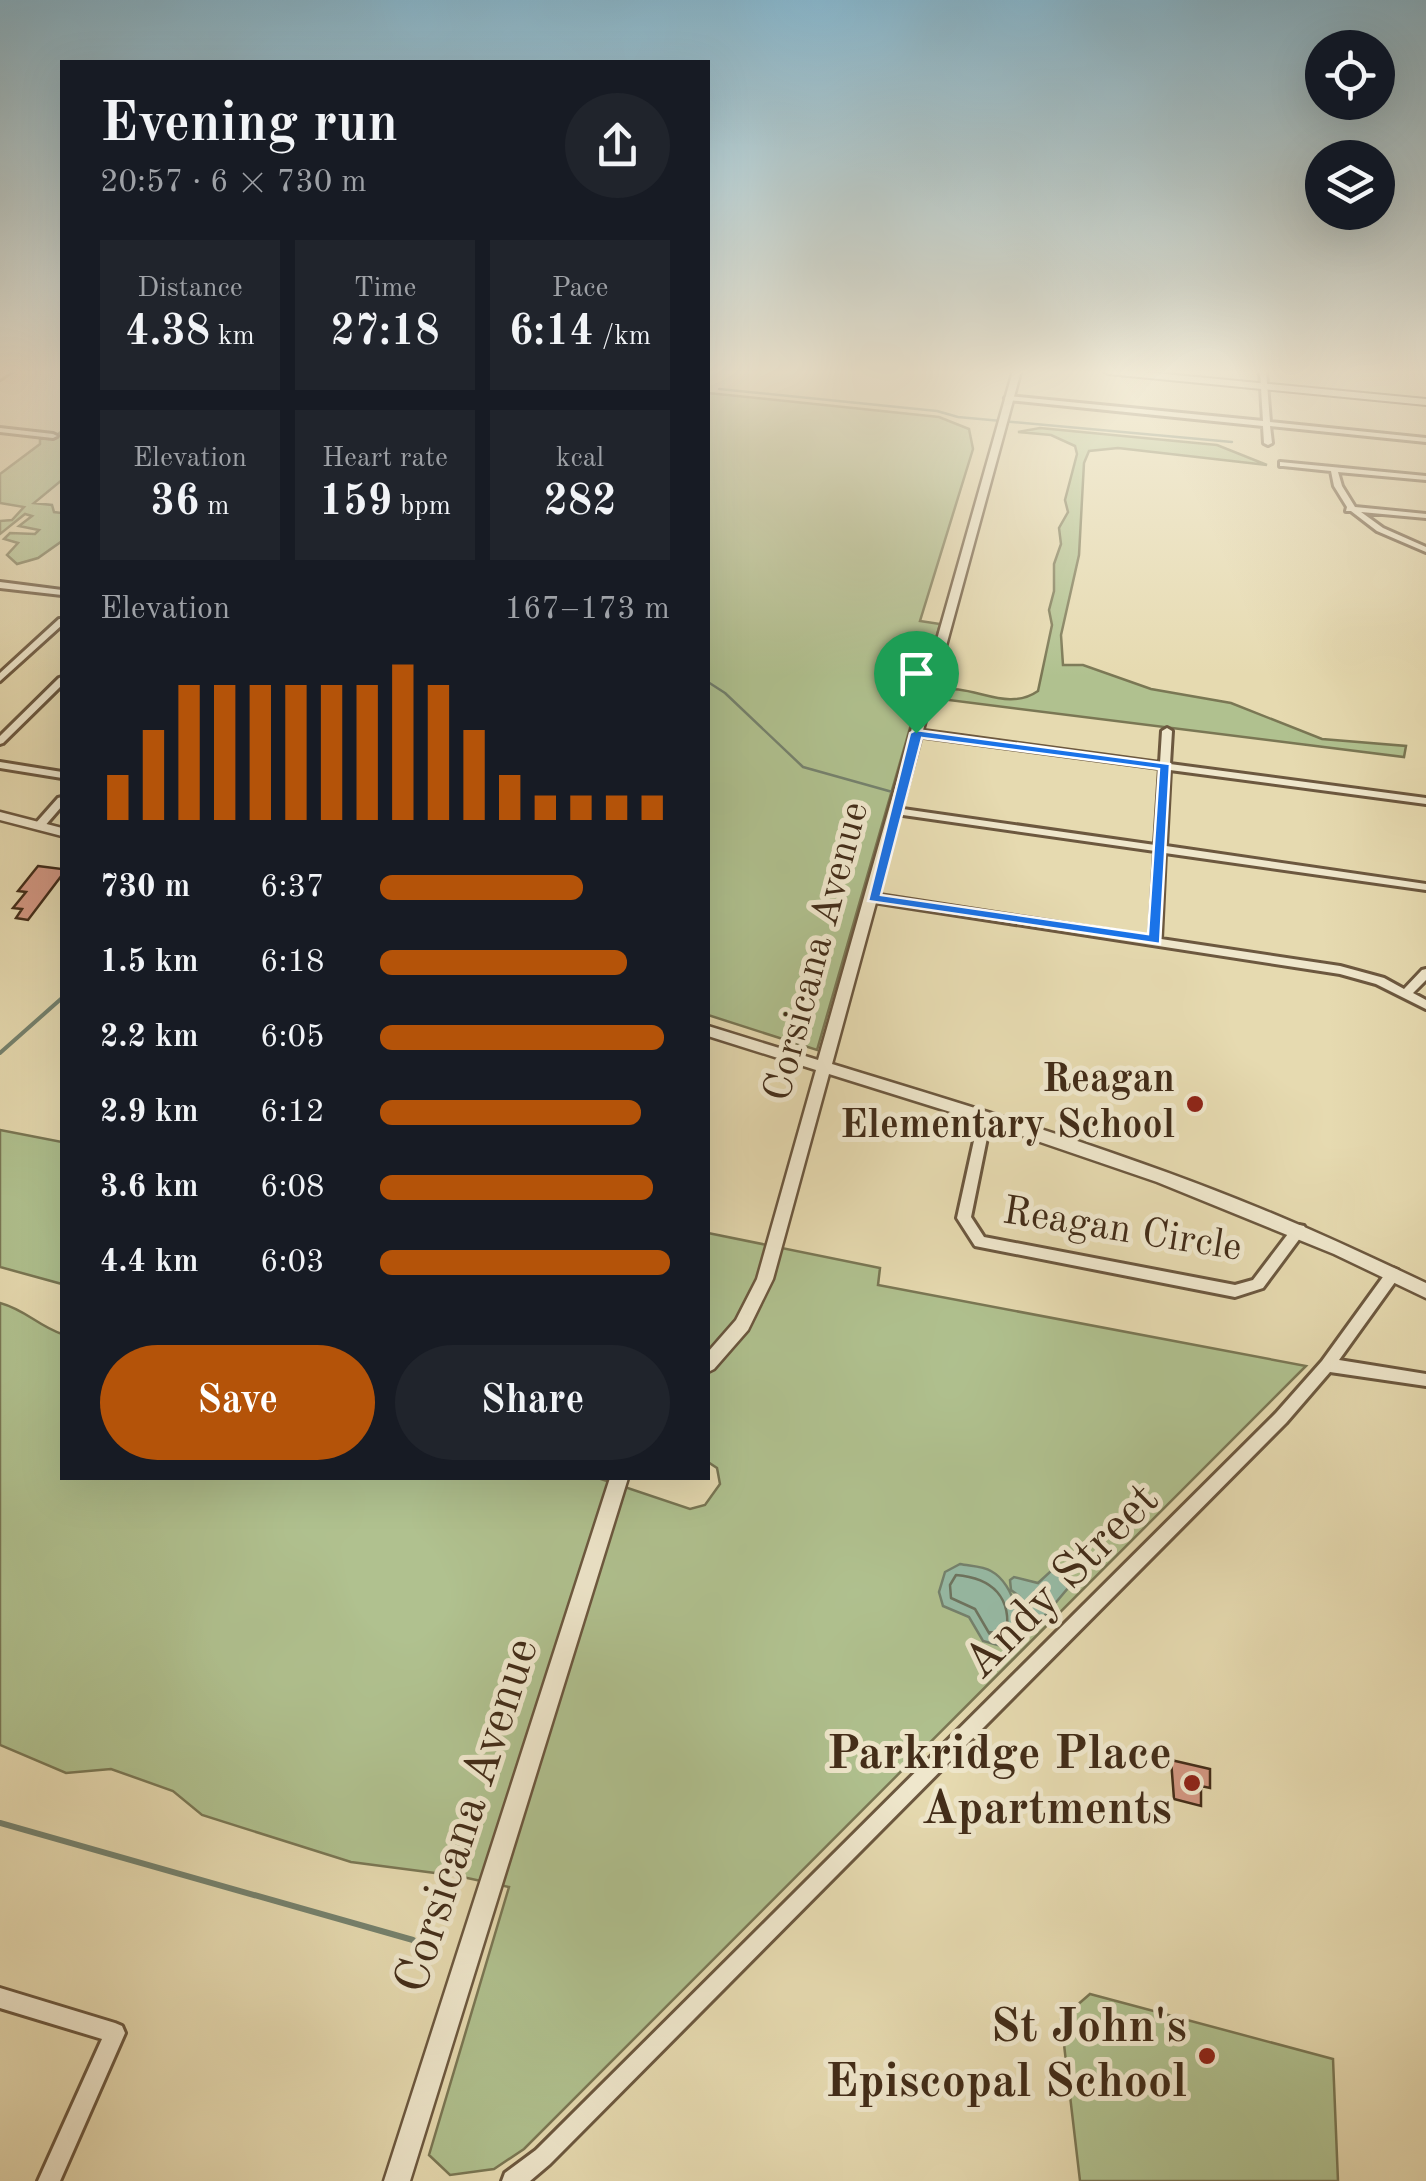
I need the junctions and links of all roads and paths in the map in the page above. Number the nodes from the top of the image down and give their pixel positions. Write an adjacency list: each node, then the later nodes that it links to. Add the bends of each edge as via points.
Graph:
1 (989, 473): 14 (street, Corsicana Avenue)
2 (1334, 473): 5 (street)
3 (1373, 473): 4 (street)
4 (1426, 478)
5 (1349, 509): 6 (street); 7 (street)
6 (1426, 516)
7 (1426, 550)
8 (0, 585): 9 (street)
9 (60, 593)
10 (60, 623): 11 (street)
11 (0, 678)
12 (60, 682): 15 (street)
13 (1167, 731): 17 (street)
14 (916, 733): 17 (street); 21 (street, Corsicana Avenue)
15 (0, 741)
16 (0, 765): 18 (street)
17 (1166, 766): 20 (street); 25 (street)
18 (60, 775)
19 (60, 802): 23 (street)
20 (1426, 802)
21 (896, 810): 25 (street); 27 (street, Corsicana Avenue)
22 (2, 819): 23 (street)
23 (39, 826): 24 (street)
24 (60, 831)
25 (1160, 848): 26 (street); 28 (street)
26 (1426, 887)
27 (873, 898): 28 (street); 33 (street, Corsicana Avenue)
28 (1155, 940): 30 (street, via 1340,970)
29 (1426, 973): 30 (street)
30 (1407, 993): 31 (street)
31 (1426, 1005)
32 (710, 1032): 33 (street)
33 (826, 1068): 34 (street); 38 (street, Corsicana Avenue, via 756,1304)
34 (985, 1118): 35 (street, via 1199,1189); 35 (street, Reagan Circle, via 964,1218 980,1242 1234,1291 1258,1284)
35 (1299, 1230): 36 (street)
36 (1393, 1274): 37 (street); 39 (street, Andy Street)
37 (1426, 1292)
38 (710, 1362)
39 (1326, 1365): 40 (street); 45 (street, Andy Street, via 944,1759)
40 (1426, 1380)
41 (618, 1480): 44 (street, Corsicana Avenue)
42 (0, 1998): 43 (street, via 115,2033)
43 (49, 2181)
44 (397, 2181)
45 (513, 2181)

